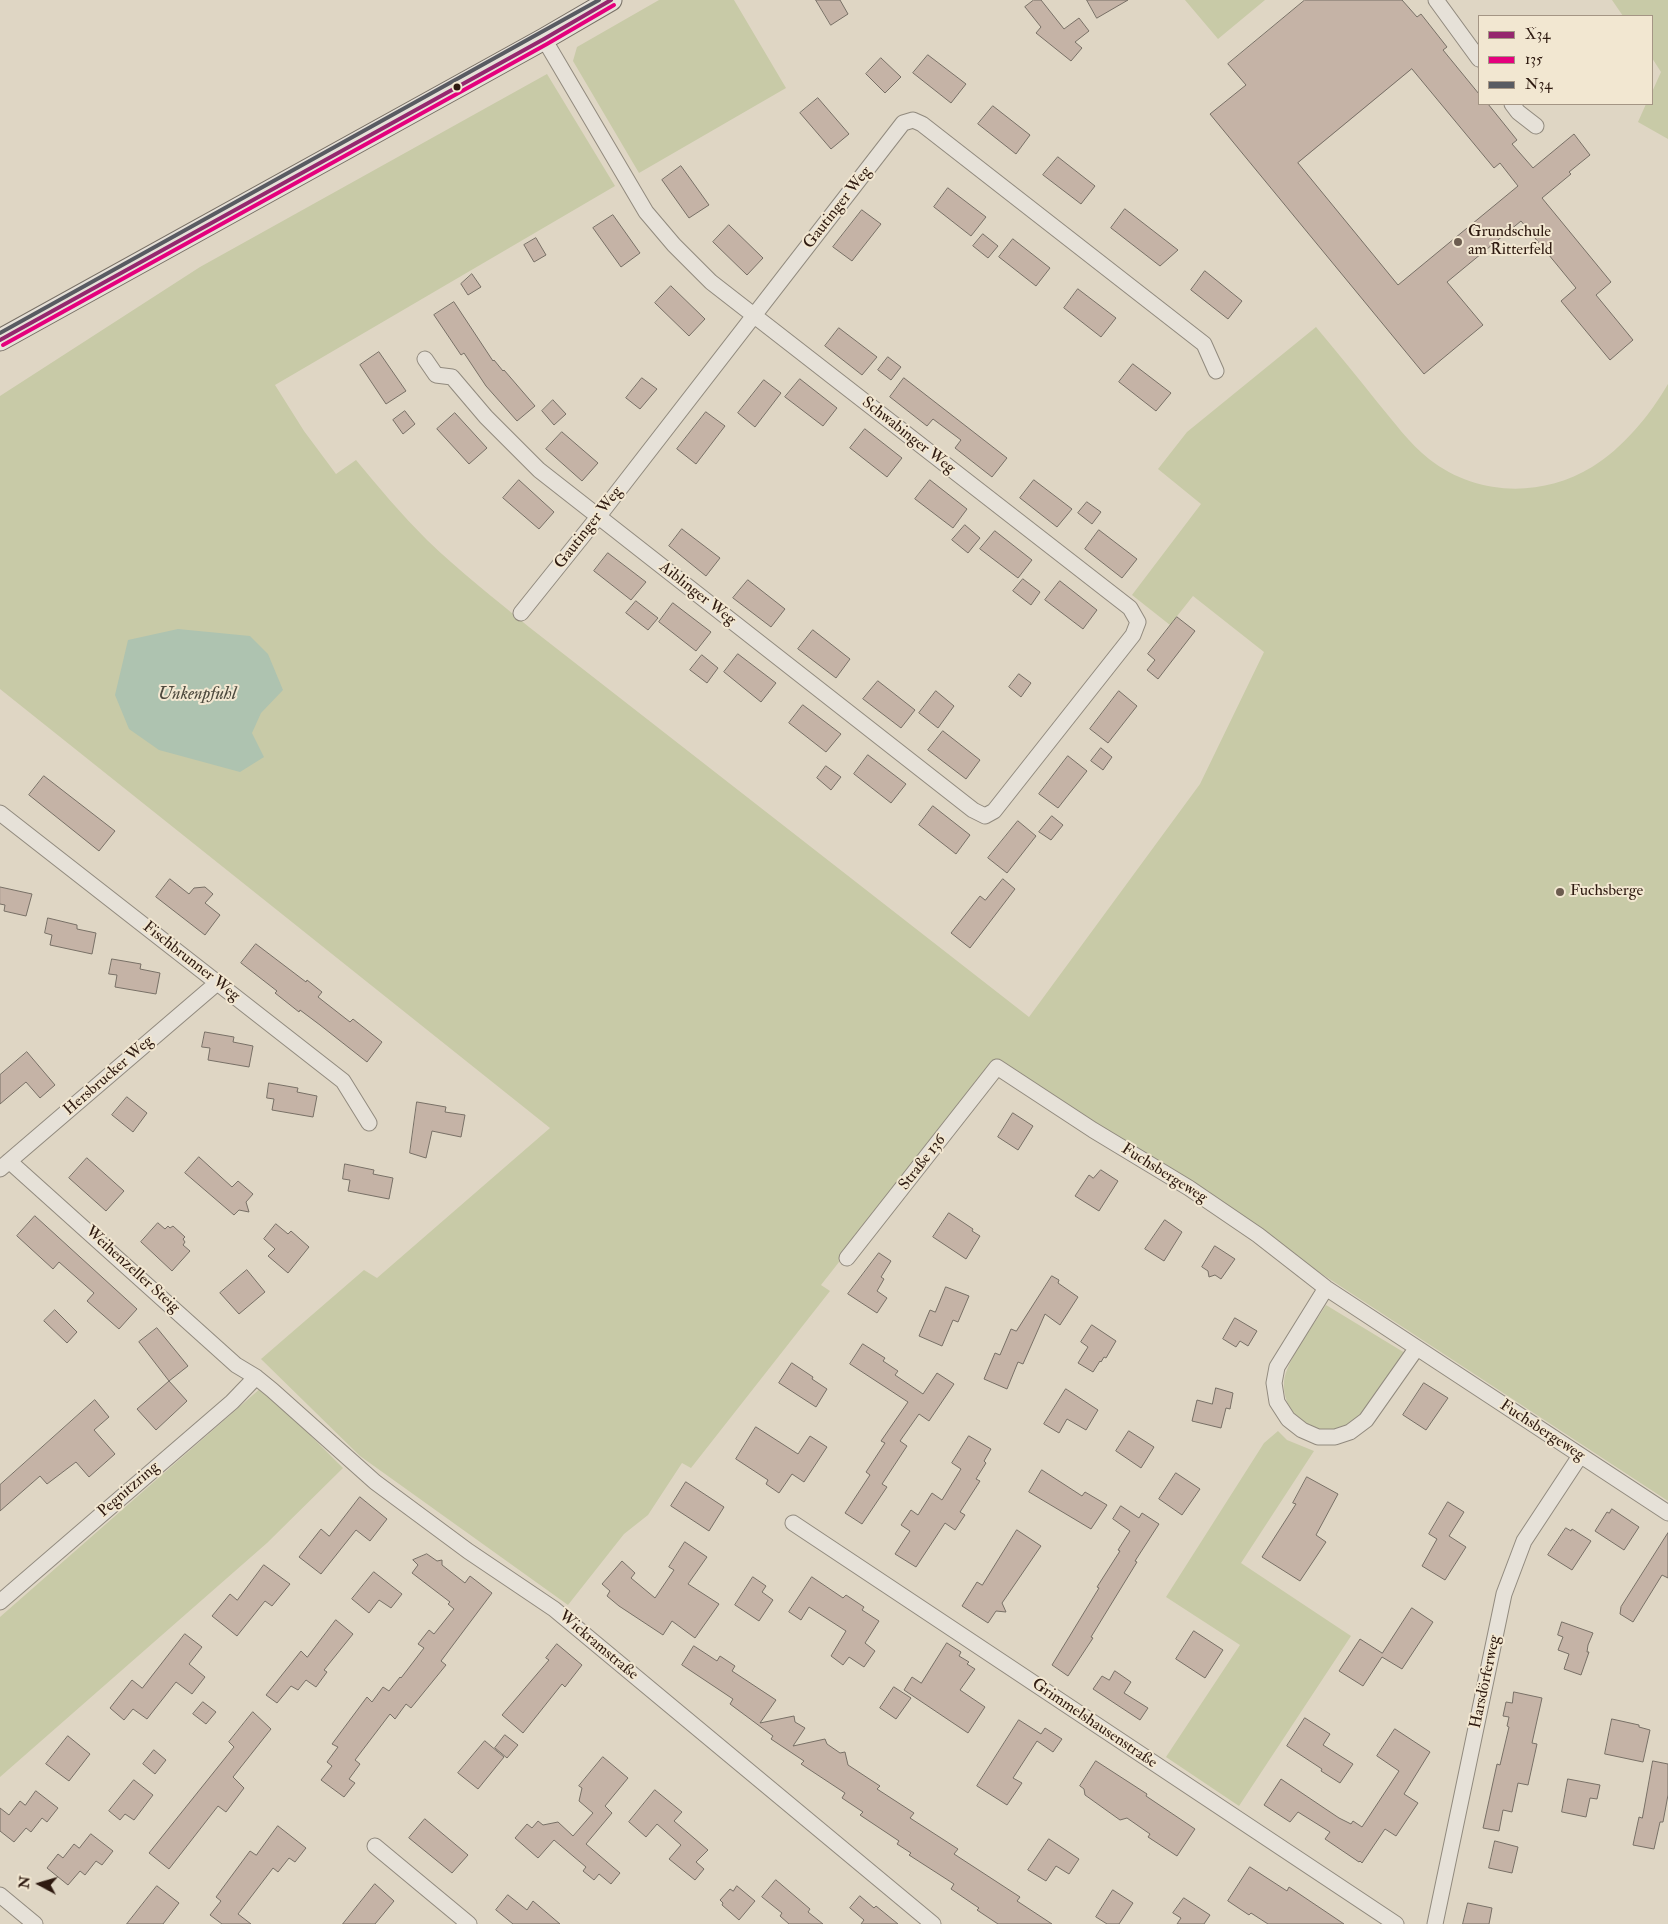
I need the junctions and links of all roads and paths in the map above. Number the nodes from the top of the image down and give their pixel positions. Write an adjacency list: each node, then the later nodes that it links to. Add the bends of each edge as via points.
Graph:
1 (611, 0): 3 (main road)
2 (1436, 0): 4 (street)
3 (544, 39): 7 (street, Schwabinger Weg, via 646,212 711,282); 8 (main road)
4 (1478, 58)
5 (1513, 105): 6 (street)
6 (1536, 126)
7 (754, 316): 10 (street, Gautinger Weg, via 903,124 913,120 1204,344); 11 (street, Gautinger Weg); 14 (street, Schwabinger Weg, via 1130,608 1138,622 1133,635 994,811)
8 (0, 340)
9 (425, 360): 11 (street, Aiblinger Weg, via 436,375 452,377 486,418 539,470)
10 (1216, 371)
11 (598, 517): 12 (street, Gautinger Weg); 14 (street, Aiblinger Weg, via 973,810)
12 (521, 613)
13 (0, 813): 15 (street, Fischbrunner Weg)
14 (985, 816)
15 (217, 983): 17 (street, Fischbrunner Weg, via 343,1081); 18 (street, Hersbrucker Weg)
16 (997, 1067): 19 (street, Straße 136); 20 (street, Fuchsbergeweg, via 1258,1234)
17 (369, 1123)
18 (5, 1165): 22 (street, Weihenzeller Steig, via 236,1365)
19 (847, 1258)
20 (1326, 1288): 21 (street, Fuchsbergeweg); 21 (street, via 1277,1367 1274,1383 1277,1402 1288,1419 1302,1430 1318,1437 1335,1437 1350,1432 1366,1420)
21 (1416, 1349): 23 (street, Fuchsbergeweg)
22 (256, 1377): 26 (street, Pegnitzring, via 232,1402); 31 (street, Wickramstraße, via 375,1482 554,1609)
23 (1580, 1456): 24 (street, Fuchsbergeweg); 33 (street, Harsdörferweg, via 1524,1541 1504,1594)
24 (1668, 1513)
25 (793, 1523): 32 (street, Grimmelshausenstraße)
26 (0, 1602)
27 (374, 1846): 30 (street)
28 (0, 1895): 29 (street)
29 (27, 1921)
30 (469, 1924)
31 (933, 1924)
32 (1396, 1924)
33 (1434, 1924)

